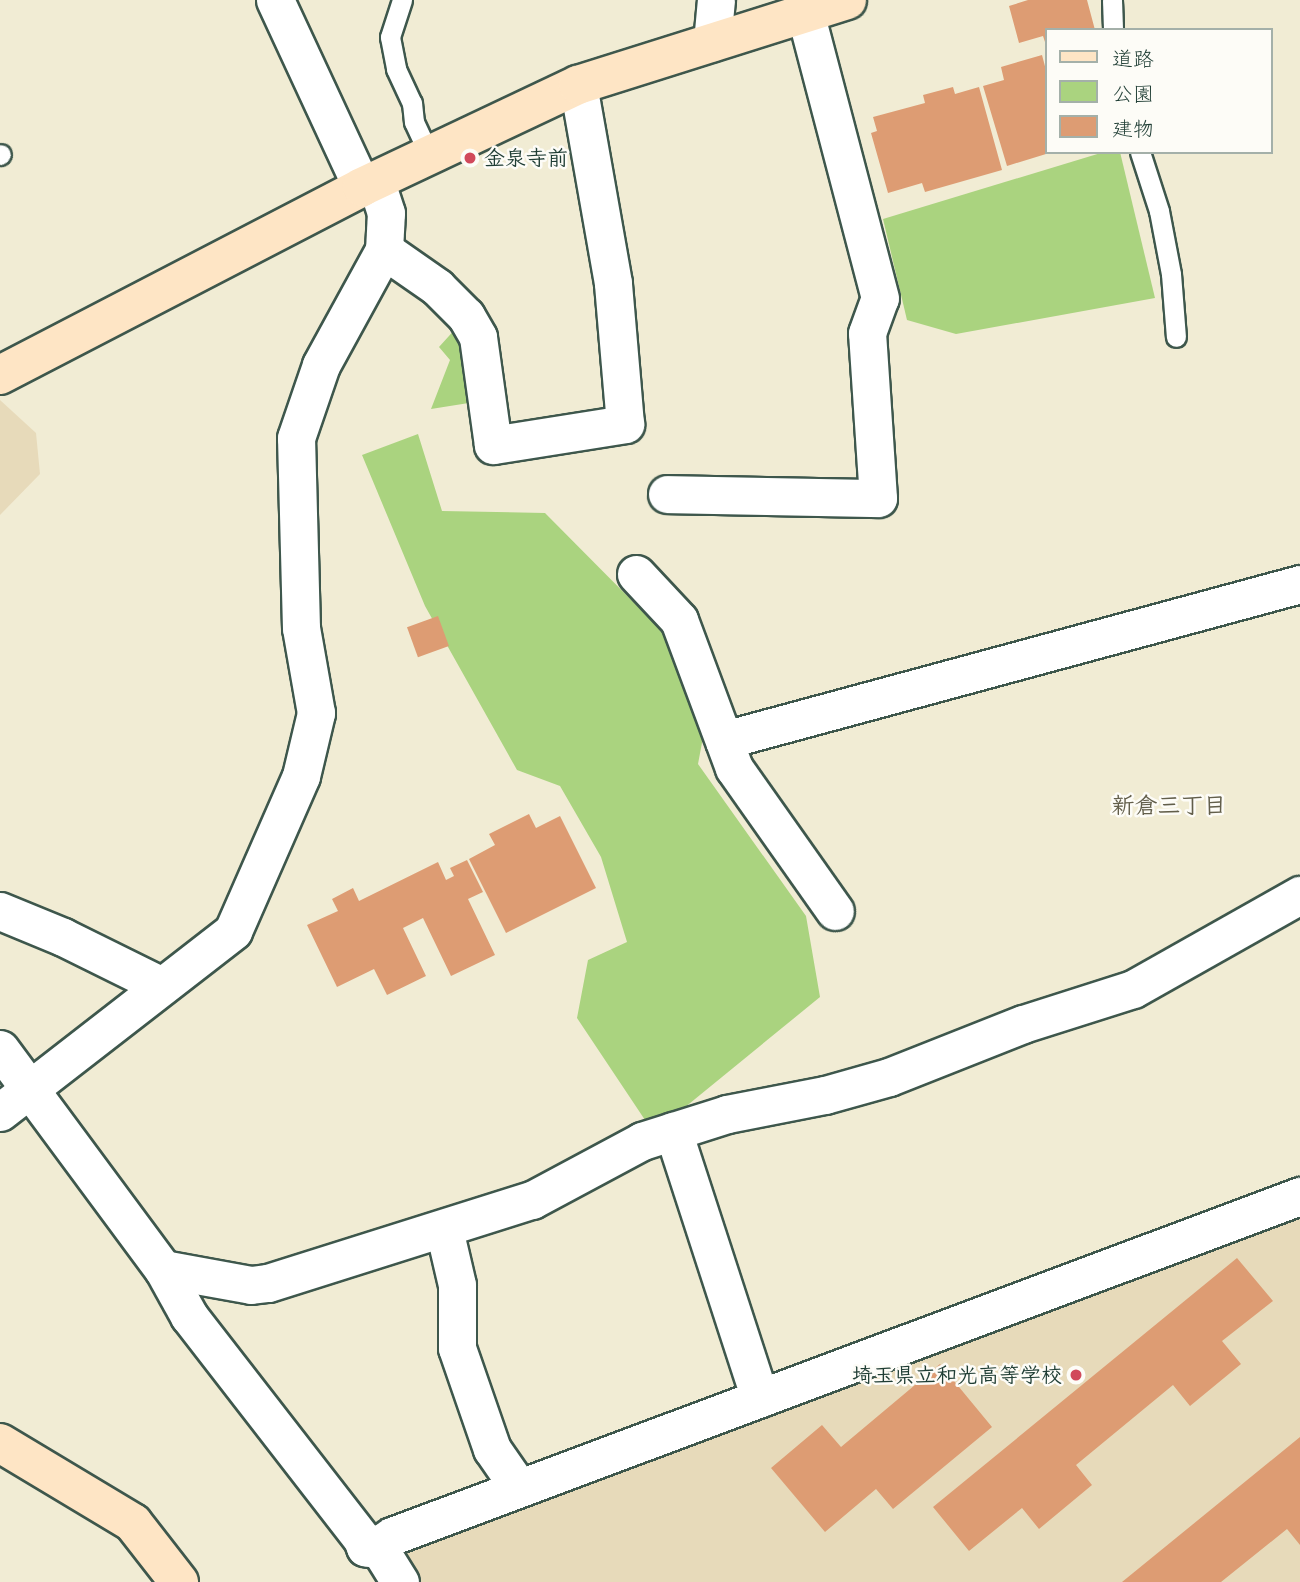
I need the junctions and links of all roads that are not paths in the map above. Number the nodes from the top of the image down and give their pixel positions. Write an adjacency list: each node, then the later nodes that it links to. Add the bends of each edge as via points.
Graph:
1 (275, 0): 12 (street)
2 (402, 0): 10 (lane, via 390,37 414,122)
3 (716, 0): 8 (street)
4 (848, 0): 6 (street)
5 (1112, 0): 7 (lane)
6 (805, 13): 8 (street); 16 (street, via 880,299 867,333 878,498)
7 (1113, 28)
8 (712, 42): 9 (street)
9 (578, 85): 10 (street); 13 (street, via 613,283 625,424 493,445 478,337 466,316 437,287)
10 (429, 154): 12 (street)
11 (1141, 154): 14 (lane, via 1159,211 1171,274)
12 (369, 183): 13 (street, via 386,213); 15 (street)
13 (384, 250): 23 (street, via 321,365 296,438 301,628 316,712 302,776 233,931)
14 (1175, 337)
15 (0, 375)
16 (667, 494)
17 (636, 574): 19 (street, via 679,620)
18 (1300, 584): 19 (street)
19 (724, 740): 22 (street, via 734,768)
20 (1300, 895): 27 (street, via 1133,989 1023,1024 889,1077)
21 (0, 911): 23 (street)
22 (835, 911)
23 (162, 986): 25 (street)
24 (0, 1049): 25 (street)
25 (30, 1089): 26 (street); 30 (street)
26 (0, 1112)
27 (673, 1131): 29 (street, via 642,1141 532,1200); 31 (street)
28 (1300, 1196): 31 (street)
29 (444, 1229): 30 (street, via 268,1283 251,1285); 33 (street, via 457,1285 457,1348 492,1449)
30 (163, 1269): 34 (street, via 189,1316 365,1547)
31 (760, 1398): 33 (street)
32 (0, 1443): 35 (street, via 133,1523)
33 (519, 1488): 34 (street, via 392,1536)
34 (380, 1550): 36 (street)
35 (179, 1582)
36 (400, 1582)

